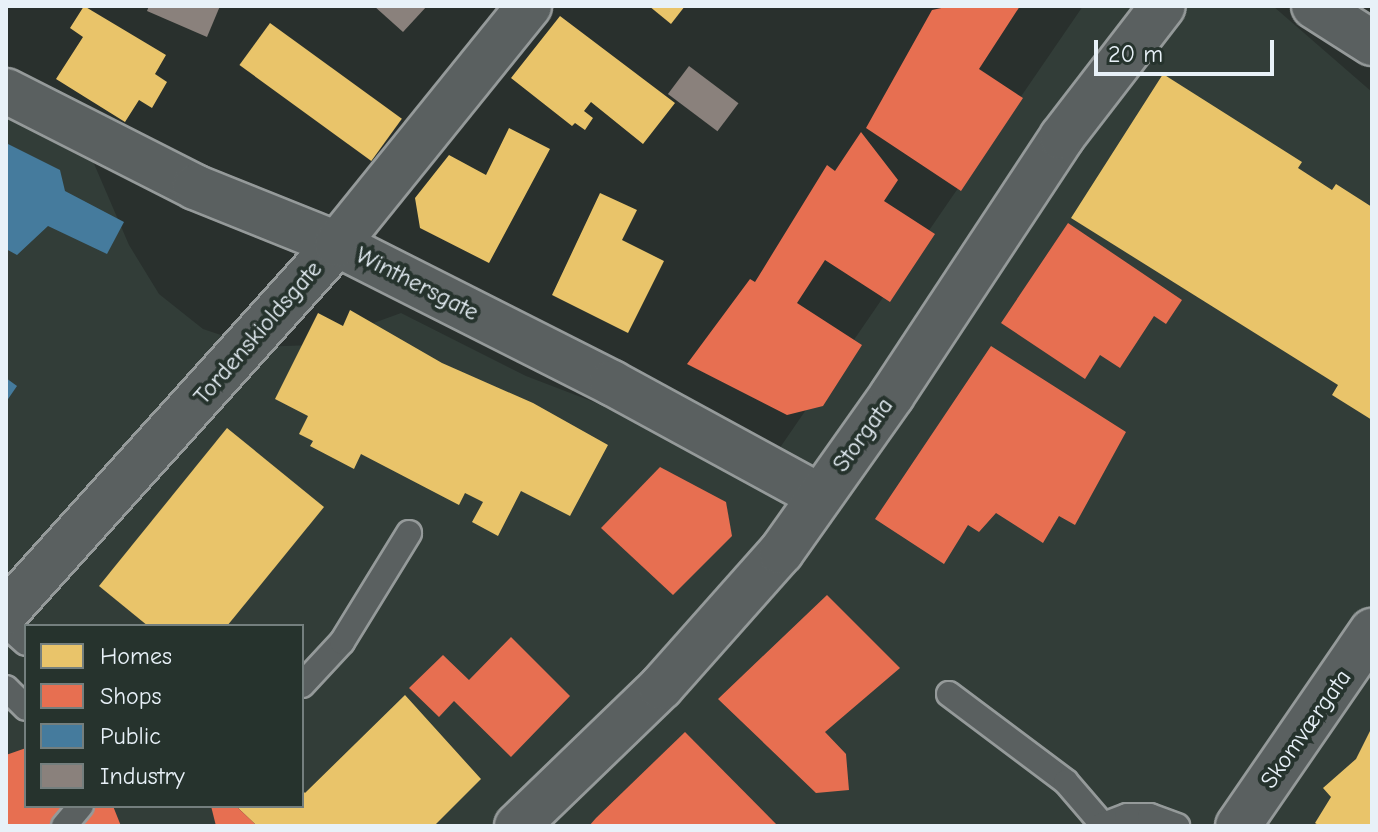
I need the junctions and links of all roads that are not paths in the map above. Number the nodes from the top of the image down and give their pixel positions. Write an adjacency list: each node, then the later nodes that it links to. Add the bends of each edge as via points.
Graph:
1 (529, 6): 6 (street, Tordenskioldsgate)
2 (1163, 6): 7 (street, Storgata, via 1062,137)
3 (1314, 6): 4 (street)
4 (1372, 43)
5 (6, 91): 6 (street, Winthersgate, via 195,187)
6 (337, 244): 7 (street, Winthersgate, via 612,383); 9 (street, Tordenskioldsgate)
7 (819, 496): 20 (street, Storgata, via 781,552 661,687)
8 (409, 533): 13 (lane, via 342,642)
9 (6, 612)
10 (6, 625): 12 (lane)
11 (1372, 631): 22 (street, Skomværgata)
12 (24, 641)
13 (304, 683)
14 (6, 688): 16 (lane)
15 (949, 694): 18 (lane, via 1066,782)
16 (24, 706)
17 (79, 808): 19 (lane)
18 (1102, 825): 21 (lane, via 1127,816 1150,816)
19 (64, 826)
20 (517, 826)
21 (1177, 826)
22 (1238, 826)

